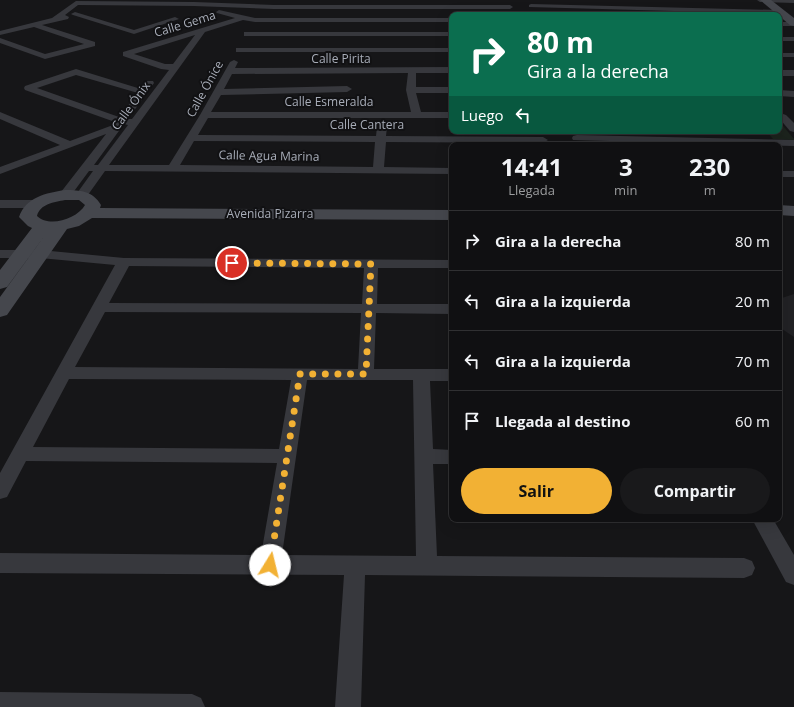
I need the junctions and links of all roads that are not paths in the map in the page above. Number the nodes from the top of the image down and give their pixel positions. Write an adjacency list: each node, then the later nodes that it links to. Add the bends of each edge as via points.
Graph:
1 (300, 0): 11 (street, Calle Gema)
2 (572, 0): 13 (street)
3 (749, 0): 4 (street)
4 (765, 0): 5 (street); 18 (street)
5 (782, 0): 6 (street); 15 (street)
6 (794, 1)
7 (530, 3): 13 (street)
8 (118, 4): 9 (street, Calle Gema); 16 (street); 19 (street); 23 (street, Calle Gema, via 76,3)
9 (194, 4): 10 (street, Calle Gema); 14 (street)
10 (224, 6): 11 (street, Calle Gema); 14 (street)
11 (274, 7): 12 (street, Calle Gema); 22 (street, Calle Gema)
12 (510, 7)
13 (575, 7): 17 (street); 18 (street)
14 (210, 9): 22 (street)
15 (794, 10)
16 (147, 12)
17 (578, 12)
18 (779, 12)
19 (76, 14): 21 (street, via 134,32 175,19); 23 (street)
20 (782, 14): 29 (street)
21 (161, 16)
22 (242, 18): 24 (street); 31 (street, Calle Gema)
23 (54, 20): 30 (street)
24 (255, 20): 25 (street); 33 (street, Calle Ónice)
25 (387, 20): 26 (street); 34 (street)
26 (449, 20)
27 (0, 24): 30 (street)
28 (782, 24): 29 (street)
29 (794, 24)
30 (31, 25): 32 (street); 38 (street, via 92,44 45,57)
31 (202, 31): 36 (street, Calle Gema); 46 (street, Calle Ónix)
32 (0, 33)
33 (248, 34): 34 (street); 40 (street, Calle Ónice)
34 (386, 34): 35 (street); 44 (street)
35 (449, 34)
36 (188, 35): 45 (street, Calle Ónix); 45 (street, Calle Gema, via 126,54)
37 (782, 39): 39 (street)
38 (0, 40)
39 (794, 40)
40 (239, 50): 44 (street); 48 (street, Calle Ónice)
41 (449, 50): 44 (street)
42 (782, 55): 43 (street)
43 (794, 55)
44 (386, 61): 49 (street, Calle Pirita); 52 (street, Calle Pirita)
45 (164, 67): 46 (street); 55 (street, Calle Ónix)
46 (175, 67): 67 (street, Calle Ónix)
47 (449, 70): 49 (street, Calle Pirita)
48 (230, 71): 52 (street, Calle Pirita); 56 (street, Calle Ónice)
49 (412, 71): 53 (street)
50 (782, 73): 51 (street)
51 (794, 73)
52 (350, 83): 56 (street)
53 (411, 90): 54 (street); 63 (street)
54 (449, 90)
55 (143, 92): 68 (street, Calle Ónix); 68 (street, via 76,72 28,88)
56 (218, 92): 60 (street, Calle Ónice)
57 (782, 93): 58 (street)
58 (794, 94)
59 (0, 115): 79 (street)
60 (206, 115): 62 (street, Calle Esmeralda, via 344,111); 71 (street, Calle Ónice)
61 (449, 115): 63 (street, Calle Esmeralda)
62 (383, 116): 63 (street, Calle Esmeralda); 72 (street)
63 (416, 116)
64 (782, 117): 65 (street)
65 (794, 117)
66 (782, 118): 69 (street)
67 (134, 123): 68 (street); 81 (street, Calle Ónix)
68 (119, 124): 79 (street); 80 (street, Calle Ónix)
69 (794, 130)
70 (760, 134): 76 (street)
71 (191, 138): 72 (street, Calle Cantera); 82 (street, Calle Ónice)
72 (381, 138): 75 (street, Calle Cantera); 84 (street)
73 (577, 138): 74 (street)
74 (638, 139): 76 (street)
75 (543, 140)
76 (767, 142)
77 (782, 143): 78 (street)
78 (794, 143)
79 (70, 145): 83 (street)
80 (86, 168): 81 (street, Calle Agua Marina); 88 (street, Calle Ónix)
81 (103, 168): 82 (street, Calle Agua Marina); 88 (street, Calle Ónix)
82 (173, 168): 84 (street, Calle Agua Marina)
83 (1, 170)
84 (378, 170): 85 (street, Calle Agua Marina)
85 (449, 171)
86 (782, 174): 87 (street)
87 (794, 174)
88 (82, 202): 91 (street, via 47,199); 92 (street, Avenida Pizarra, via 253,210); 97 (street, via 75,221)
89 (0, 204): 91 (street)
90 (449, 206): 92 (street, Avenida Pizarra)
91 (33, 209): 95 (street); 97 (street, via 28,217 30,221)
92 (406, 210): 96 (street, Avenida Pizarra)
93 (782, 210): 94 (street)
94 (794, 211)
95 (0, 212)
96 (449, 215)
97 (52, 225): 101 (street); 102 (street)
98 (782, 225): 99 (street)
99 (794, 226)
100 (0, 254): 101 (street)
101 (22, 254): 102 (street); 106 (street)
102 (40, 254): 103 (street); 110 (street)
103 (124, 262): 104 (street); 107 (street)
104 (371, 264): 105 (street); 108 (street)
105 (449, 264)
106 (0, 283)
107 (99, 307): 108 (street); 111 (street)
108 (370, 308): 109 (street); 113 (street)
109 (449, 309)
110 (0, 311)
111 (64, 373): 112 (street); 116 (street)
112 (300, 374): 113 (street); 117 (street)
113 (366, 374): 114 (street)
114 (421, 375): 115 (street); 118 (street)
115 (449, 375)
116 (20, 454): 117 (street); 120 (street)
117 (287, 456): 123 (street)
118 (423, 456): 119 (street); 125 (street)
119 (449, 457)
120 (0, 491)
121 (764, 522): 127 (street)
122 (0, 563): 123 (street)
123 (270, 565): 124 (street)
124 (355, 565): 125 (street); 130 (street)
125 (427, 566): 126 (street)
126 (744, 568)
127 (794, 575)
128 (0, 705): 129 (street)
129 (192, 707)
130 (348, 707)

